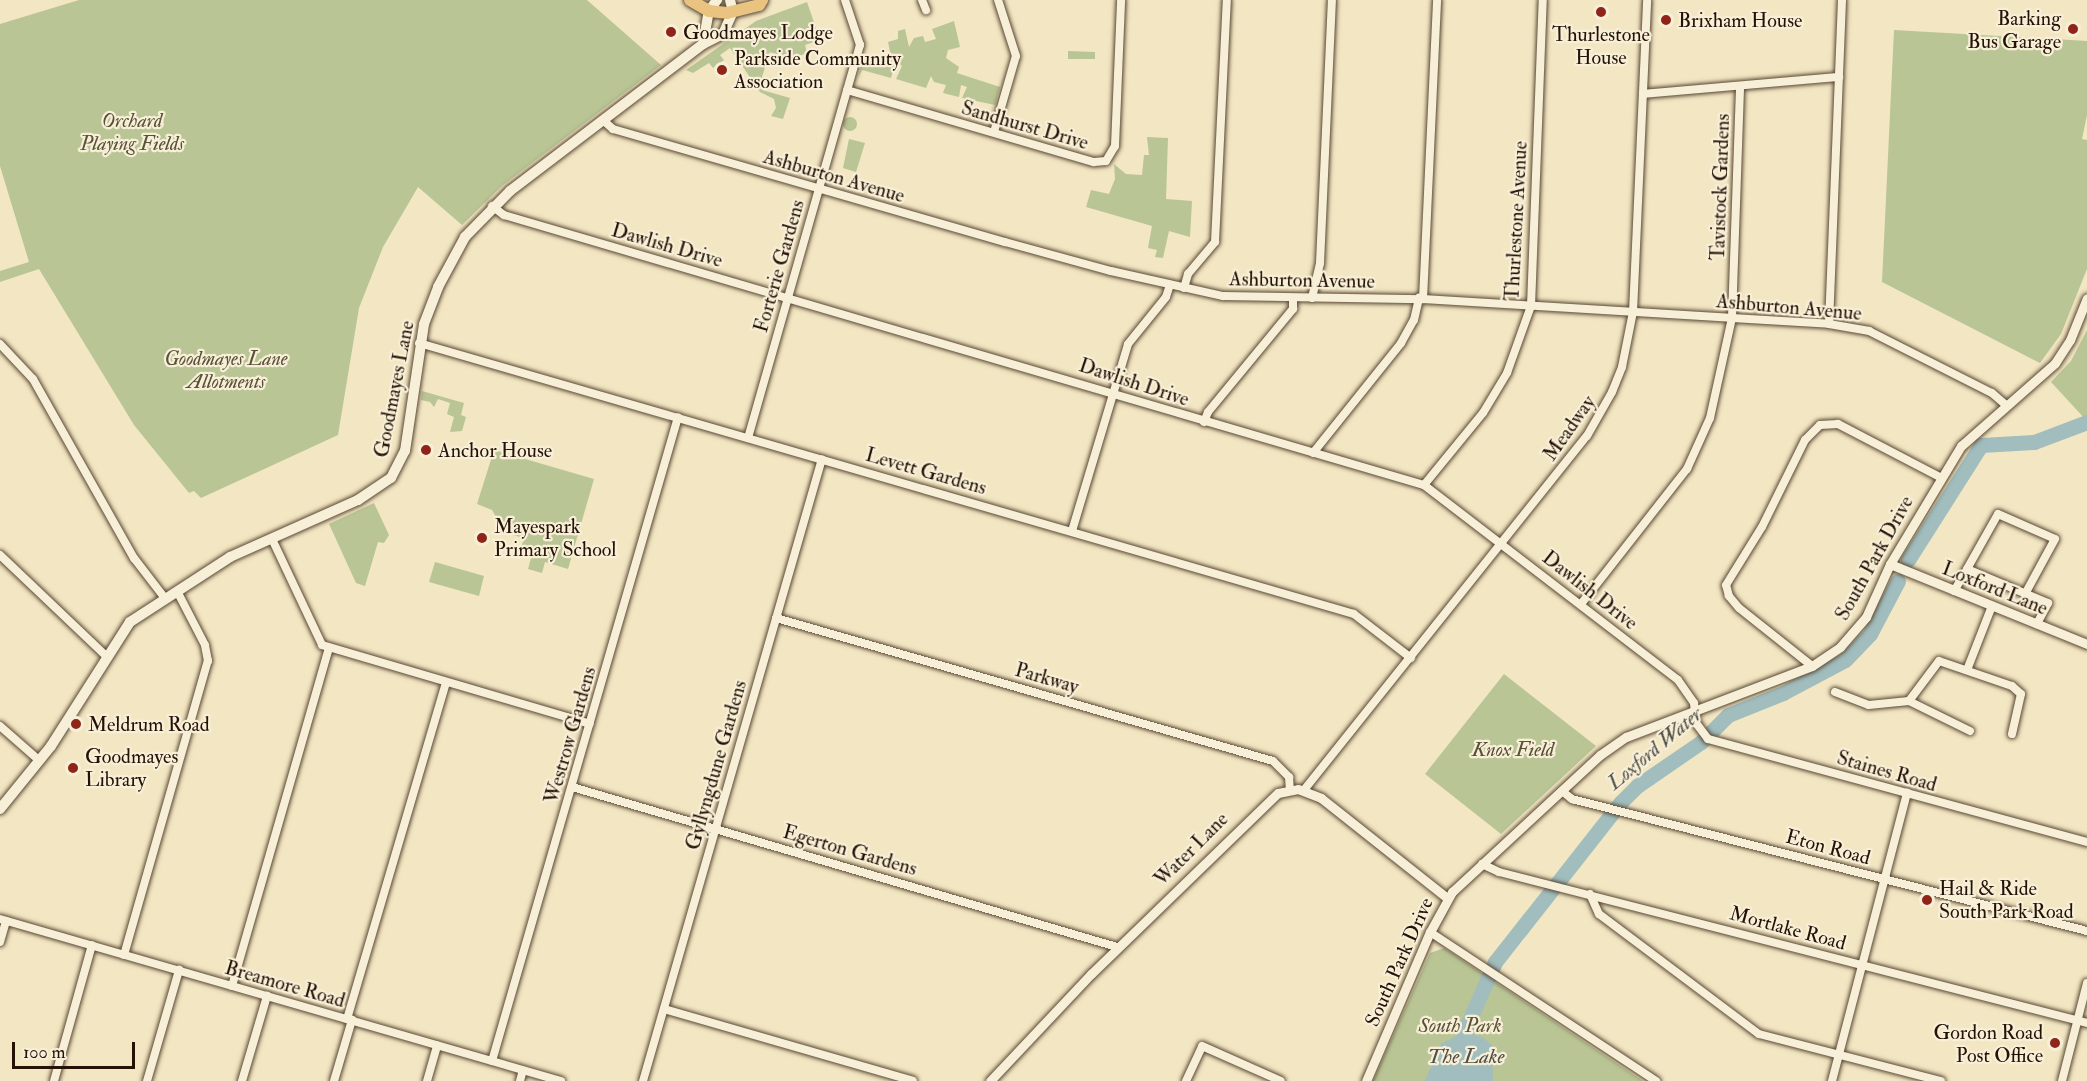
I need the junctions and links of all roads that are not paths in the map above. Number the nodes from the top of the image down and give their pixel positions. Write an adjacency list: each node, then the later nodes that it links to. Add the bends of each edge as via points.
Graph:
1 (690, 0): 16 (main road)
2 (717, 0): 16 (main road)
3 (762, 0): 14 (main road, via 759,5)
4 (845, 0): 20 (street, Forterie Gardens, via 860,45)
5 (922, 0): 15 (street)
6 (998, 0): 23 (street, via 1016,57)
7 (1121, 0): 23 (street, Sandhurst Drive, via 1114,146 1109,158 1094,162)
8 (1227, 0): 27 (street, via 1215,242 1188,274)
9 (1332, 0): 30 (street, via 1320,263)
10 (1437, 0): 32 (street)
11 (1543, 0): 33 (street, Thurlestone Avenue)
12 (1647, 0): 21 (street, Meadway)
13 (1842, 0): 18 (street)
14 (732, 6): 16 (main road); 17 (main road, Goodmayes Lane, via 723,34)
15 (926, 10)
16 (709, 11): 17 (main road)
17 (703, 44): 22 (main road, Goodmayes Lane)
18 (1839, 77): 19 (street); 36 (street)
19 (1740, 86): 21 (street); 35 (street, Tavistock Gardens)
20 (847, 90): 23 (street, Sandhurst Drive); 24 (street, Forterie Gardens)
21 (1643, 94): 34 (street, Meadway)
22 (604, 121): 24 (street, Ashburton Avenue, via 613,129); 25 (main road, Goodmayes Lane)
23 (994, 132)
24 (818, 188): 26 (street, Ashburton Avenue, via 1111,272); 28 (street, Forterie Gardens)
25 (492, 206): 28 (street, Dawlish Drive, via 514,218); 37 (main road, Goodmayes Lane, via 452,258)
26 (1170, 285): 27 (street, Ashburton Avenue); 39 (street, via 1166,297 1128,344)
27 (1184, 288): 29 (street, Ashburton Avenue, via 1223,296)
28 (788, 297): 39 (street, Dawlish Drive); 43 (street, Forterie Gardens)
29 (1293, 298): 30 (street, Ashburton Avenue); 42 (street, via 1293,309 1208,412)
30 (1312, 298): 32 (street, Ashburton Avenue)
31 (2087, 298): 40 (street, South Park Drive, via 2063,352)
32 (1421, 299): 33 (street, Ashburton Avenue); 44 (street, via 1401,343)
33 (1530, 306): 34 (street, Ashburton Avenue); 47 (street, Thurlestone Avenue, via 1507,373 1483,413)
34 (1633, 312): 35 (street, Ashburton Avenue); 50 (street, Meadway, via 1622,368 1603,411)
35 (1732, 318): 36 (street, Ashburton Avenue); 58 (street, Tavistock Gardens, via 1710,418 1687,469)
36 (1829, 324): 40 (street, Ashburton Avenue, via 1869,331 1992,393)
37 (419, 343): 41 (street, Levett Gardens); 49 (main road, Goodmayes Lane, via 405,451 392,478 366,496)
38 (2, 349): 57 (street, via 33,379 134,558)
39 (1113, 393): 42 (street, Dawlish Drive); 48 (street)
40 (2006, 405): 46 (street, South Park Drive, via 1961,446)
41 (678, 417): 43 (street, Levett Gardens); 72 (street, Westrow Gardens)
42 (1204, 422): 44 (street, Dawlish Drive)
43 (748, 438): 45 (street, Levett Gardens)
44 (1313, 453): 47 (street, Dawlish Drive)
45 (822, 459): 48 (street, Levett Gardens); 60 (street, Gyllyngdune Gardens)
46 (1940, 477): 52 (street, South Park Drive); 66 (street, via 1838,424 1820,425 1805,440 1762,527 1726,585 1739,608)
47 (1424, 485): 50 (street, Dawlish Drive)
48 (1072, 531): 65 (street, Levett Gardens, via 1354,614)
49 (272, 539): 54 (main road, Goodmayes Lane, via 230,557); 63 (street, via 316,639)
50 (1502, 543): 58 (street, Dawlish Drive); 65 (street, Meadway)
51 (0, 555): 64 (street)
52 (1890, 564): 55 (street, Loxford Lane); 66 (street, South Park Drive, via 1866,617 1840,647)
53 (1967, 569): 55 (street); 56 (street); 56 (street, via 1998,514 2055,539)
54 (177, 591): 57 (main road, Goodmayes Lane); 95 (street, via 205,645 208,661)
55 (1954, 591): 59 (street, Loxford Lane)
56 (2025, 594): 61 (street, via 2048,603)
57 (164, 597): 64 (main road, Goodmayes Lane, via 130,622)
58 (1581, 604): 71 (street, Dawlish Drive, via 1678,680 1694,702)
59 (1992, 606): 61 (street, Loxford Lane); 67 (street)
60 (776, 618): 78 (street, Parkway, via 1274,761 1289,777); 83 (street, Gyllyngdune Gardens)
61 (2037, 624): 62 (street, Loxford Lane)
62 (2087, 644)
63 (329, 648): 68 (street); 99 (street)
64 (106, 656): 76 (main road, Goodmayes Lane)
65 (1410, 658): 79 (street, Meadway)
66 (1812, 666): 71 (street, South Park Drive)
67 (1967, 670): 70 (street, via 1939,661); 75 (street, via 2012,686 2021,694)
68 (446, 682): 72 (street); 102 (street)
69 (1835, 692): 70 (street, via 1869,705)
70 (1910, 701): 74 (street)
71 (1694, 713): 80 (street, South Park Drive, via 1626,737); 81 (street, Staines Road, via 1706,737)
72 (591, 724): 77 (street, Westrow Gardens)
73 (0, 726): 76 (street)
74 (1970, 731)
75 (2012, 734)
76 (40, 761): 82 (main road, Goodmayes Lane)
77 (572, 787): 83 (street, Egerton Gardens); 107 (street, Westrow Gardens)
78 (1290, 790): 79 (street, Water Lane); 94 (street, Water Lane, via 1268,798)
79 (1304, 790): 88 (street, via 1320,798)
80 (1562, 790): 85 (street, South Park Drive); 86 (street, Eton Road, via 1572,799)
81 (1907, 793): 84 (street, Staines Road); 86 (street)
82 (0, 809)
83 (715, 828): 94 (street, Egerton Gardens); 101 (street, Gyllyngdune Gardens)
84 (2087, 842)
85 (1482, 864): 87 (street, Mortlake Road); 88 (street, South Park Drive)
86 (1885, 879): 90 (street, Eton Road); 96 (street)
87 (1590, 894): 96 (street, Mortlake Road); 106 (street, via 1599,914 1759,1034)
88 (1447, 898): 91 (street, South Park Drive)
89 (3, 920): 92 (street); 93 (street, Breamore Road)
90 (2087, 931)
91 (1430, 932): 122 (street, South Park Drive); 123 (street)
92 (0, 942)
93 (92, 945): 95 (street, Breamore Road); 111 (street)
94 (1118, 947): 120 (street, Water Lane)
95 (124, 955): 97 (street, Breamore Road)
96 (1862, 965): 103 (street, Mortlake Road); 106 (street)
97 (179, 970): 99 (street, Breamore Road); 112 (street)
98 (2087, 983): 103 (street)
99 (232, 986): 100 (street, Breamore Road)
100 (267, 996): 102 (street, Breamore Road); 113 (street)
101 (664, 1009): 118 (street, Gyllyngdune Gardens); 119 (street)
102 (350, 1020): 105 (street, Breamore Road); 114 (street)
103 (2078, 1021): 104 (street, Mortlake Road); 126 (street)
104 (2087, 1023)
105 (437, 1045): 107 (street, Breamore Road); 115 (street)
106 (1839, 1056): 109 (street); 124 (street)
107 (492, 1061): 108 (street, Breamore Road)
108 (523, 1070): 116 (street); 117 (street, Breamore Road)
109 (1923, 1079): 125 (street)
110 (1276, 1080): 121 (street, via 1202,1046)
111 (54, 1081)
112 (147, 1081)
113 (242, 1081)
114 (334, 1081)
115 (427, 1081)
116 (520, 1081)
117 (561, 1081)
118 (643, 1081)
119 (913, 1081)
120 (990, 1081)
121 (1186, 1081)
122 (1366, 1081)
123 (1656, 1081)
124 (1832, 1081)
125 (1941, 1081)
126 (2062, 1081)

